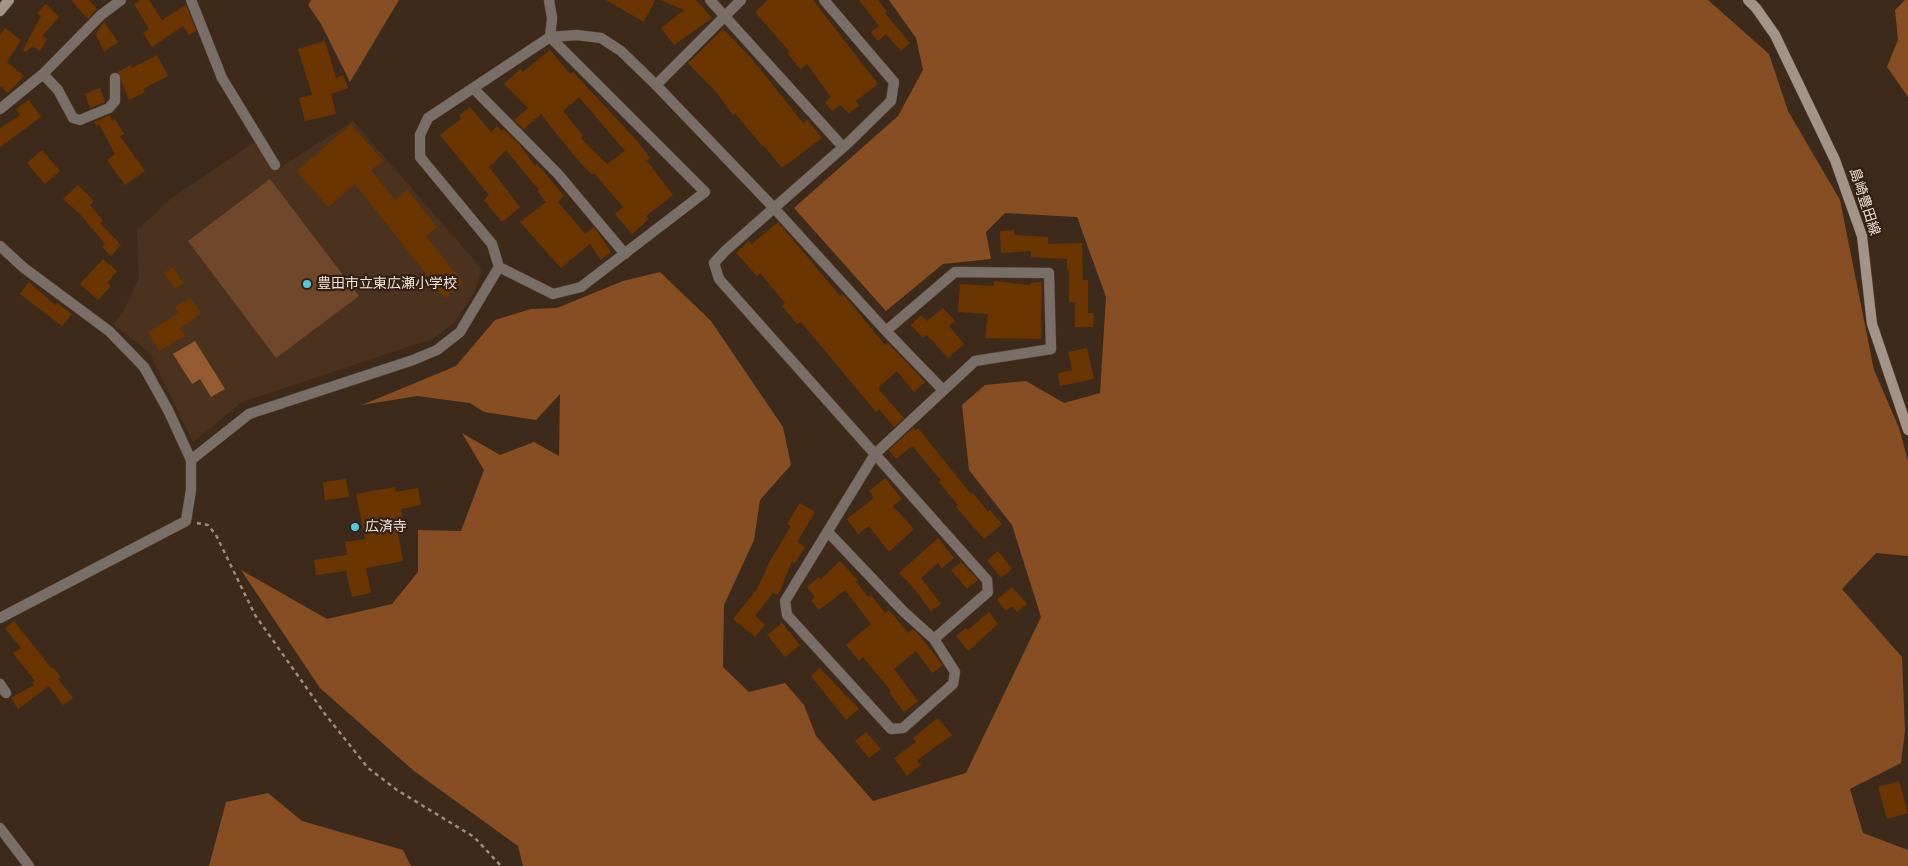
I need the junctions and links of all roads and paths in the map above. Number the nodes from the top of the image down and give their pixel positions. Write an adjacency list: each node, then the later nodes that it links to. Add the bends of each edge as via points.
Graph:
1 (121, 0): 10 (street, via 101,15)
2 (191, 0): 16 (street, via 222,78)
3 (549, 0): 9 (street, via 552,18)
4 (710, 0): 8 (street)
5 (741, 0): 8 (street)
6 (824, 0): 15 (street, via 894,82 891,101)
7 (1748, 0): 23 (main road, 島崎豊田線, via 1775,35 1835,160 1862,236 1872,324)
8 (724, 15): 12 (street); 15 (street)
9 (550, 37): 12 (street, via 577,35 601,38 621,51); 13 (street); 19 (street, via 705,192)
10 (42, 74): 11 (street, via 58,90 73,118 80,120 110,108 115,101); 14 (street)
11 (115, 78)
12 (656, 85): 17 (street)
13 (472, 88): 19 (street, via 558,174); 20 (street, via 428,118 420,135 420,157 492,244)
14 (0, 109)
15 (842, 146): 17 (street)
16 (276, 165)
17 (774, 208): 21 (street); 24 (street, via 714,263 719,279)
18 (0, 246): 25 (street, via 24,268 109,331 144,368 168,410)
19 (626, 254): 20 (street, via 582,287 552,294)
20 (499, 268): 25 (street, via 460,332 437,350 249,414)
21 (886, 331): 22 (street); 22 (street, via 955,272 1049,273 1051,349 975,361)
22 (943, 390): 24 (street)
23 (1908, 430)
24 (875, 454): 27 (street); 29 (street, via 986,580 988,592)
25 (190, 460): 26 (street, via 191,490)
26 (186, 521): 28 (street); 32 (path, via 208,525 213,530 255,615 325,714 368,768 396,790 474,837)
27 (828, 532): 29 (street); 29 (street, via 785,601 787,615 891,729 903,728 953,684 955,672)
28 (0, 618)
29 (934, 639)
30 (0, 828): 31 (street)
31 (29, 866)
32 (501, 866)

